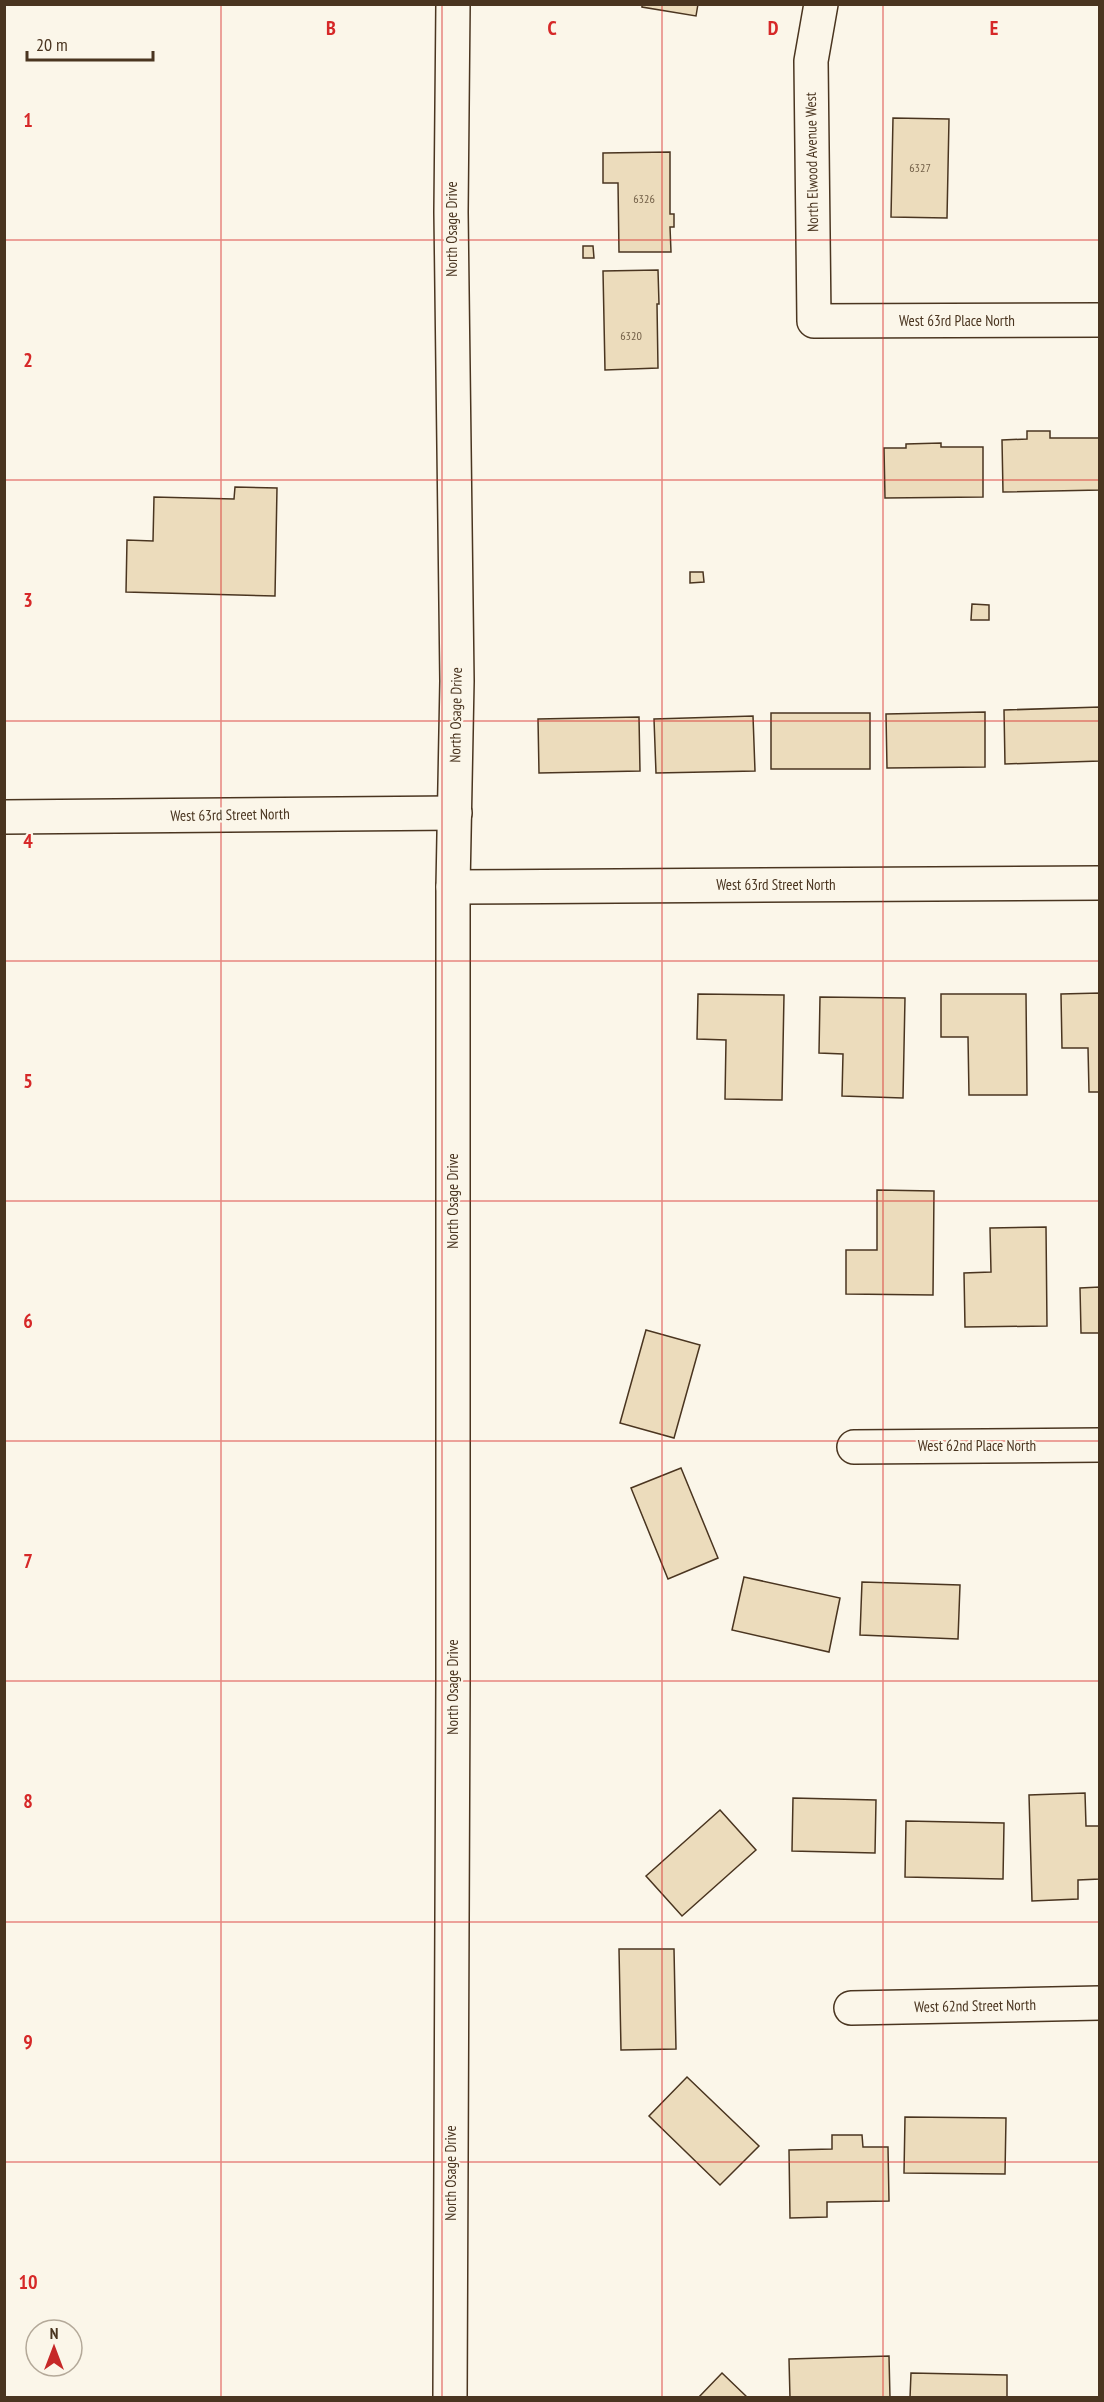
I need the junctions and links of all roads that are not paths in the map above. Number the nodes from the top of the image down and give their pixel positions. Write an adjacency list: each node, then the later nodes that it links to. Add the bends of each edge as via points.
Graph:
1 (453, 4): 5 (street, North Osage Drive)
2 (821, 4): 4 (street, North Elwood Avenue West, via 811,61)
3 (1100, 320): 4 (street, West 63rd Place North)
4 (814, 321)
5 (455, 813): 6 (street, West 63rd Street North); 8 (street, North Osage Drive)
6 (4, 816)
7 (1100, 884): 8 (street, West 63rd Street North)
8 (453, 887): 13 (street, North Osage Drive)
9 (1100, 1445): 10 (street, West 62nd Place North)
10 (854, 1447)
11 (1100, 2003): 12 (street, West 62nd Street North)
12 (851, 2008)
13 (450, 2397)

